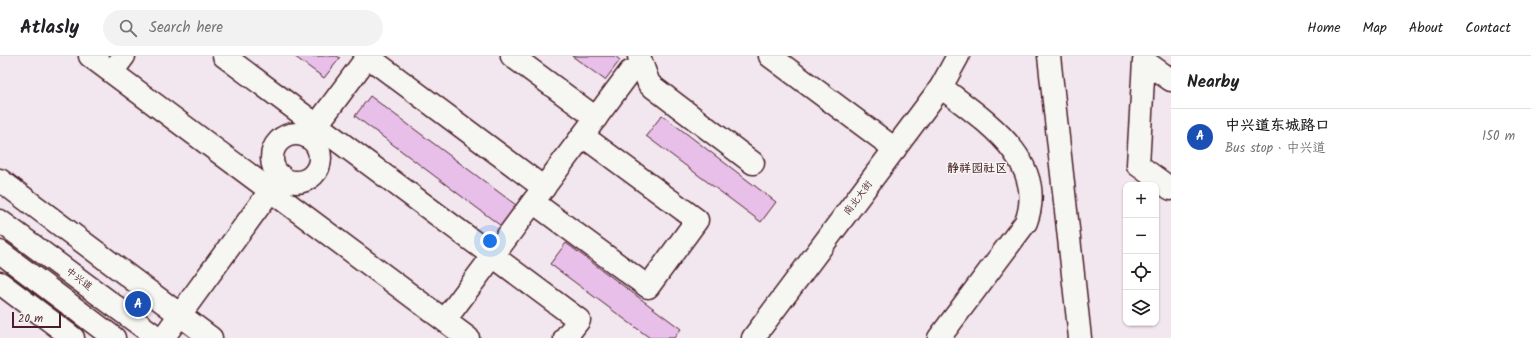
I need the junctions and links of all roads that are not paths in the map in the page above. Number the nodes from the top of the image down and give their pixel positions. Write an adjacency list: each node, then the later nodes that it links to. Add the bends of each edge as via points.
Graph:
1 (90, 56): 9 (street)
2 (224, 56): 32 (street, via 579,320)
3 (368, 56): 14 (street); 20 (street)
4 (512, 56): 12 (street)
5 (770, 56): 15 (street)
6 (958, 56): 11 (street, 南北大街)
7 (1049, 56): 35 (street)
8 (640, 61): 12 (street); 16 (street, via 649,84)
9 (118, 64): 25 (street)
10 (1171, 80): 19 (street, via 1144,61 1138,165)
11 (941, 87): 15 (street, 南北大街); 34 (street, via 991,126 1007,142 1026,172 1032,199 1026,222)
12 (596, 118): 13 (street)
13 (582, 136): 20 (street); 20 (street, via 697,220 648,286)
14 (308, 137): 17 (street, via 291,134 277,142 272,158); 17 (street, via 318,147 320,154 320,162 313,175 299,182)
15 (895, 149): 33 (street, 南北大街)
16 (753, 164)
17 (281, 176): 24 (street)
18 (0, 180): 24 (street)
19 (1171, 189)
20 (538, 195): 25 (street)
21 (0, 221): 28 (street, 中兴道)
22 (0, 252): 27 (street)
23 (0, 283): 26 (street)
24 (180, 314): 29 (street); 30 (street)
25 (445, 320): 31 (street)
26 (73, 338)
27 (114, 338)
28 (158, 338)
29 (163, 338)
30 (211, 338)
31 (468, 338)
32 (565, 338)
33 (753, 338)
34 (939, 338)
35 (1080, 338)

